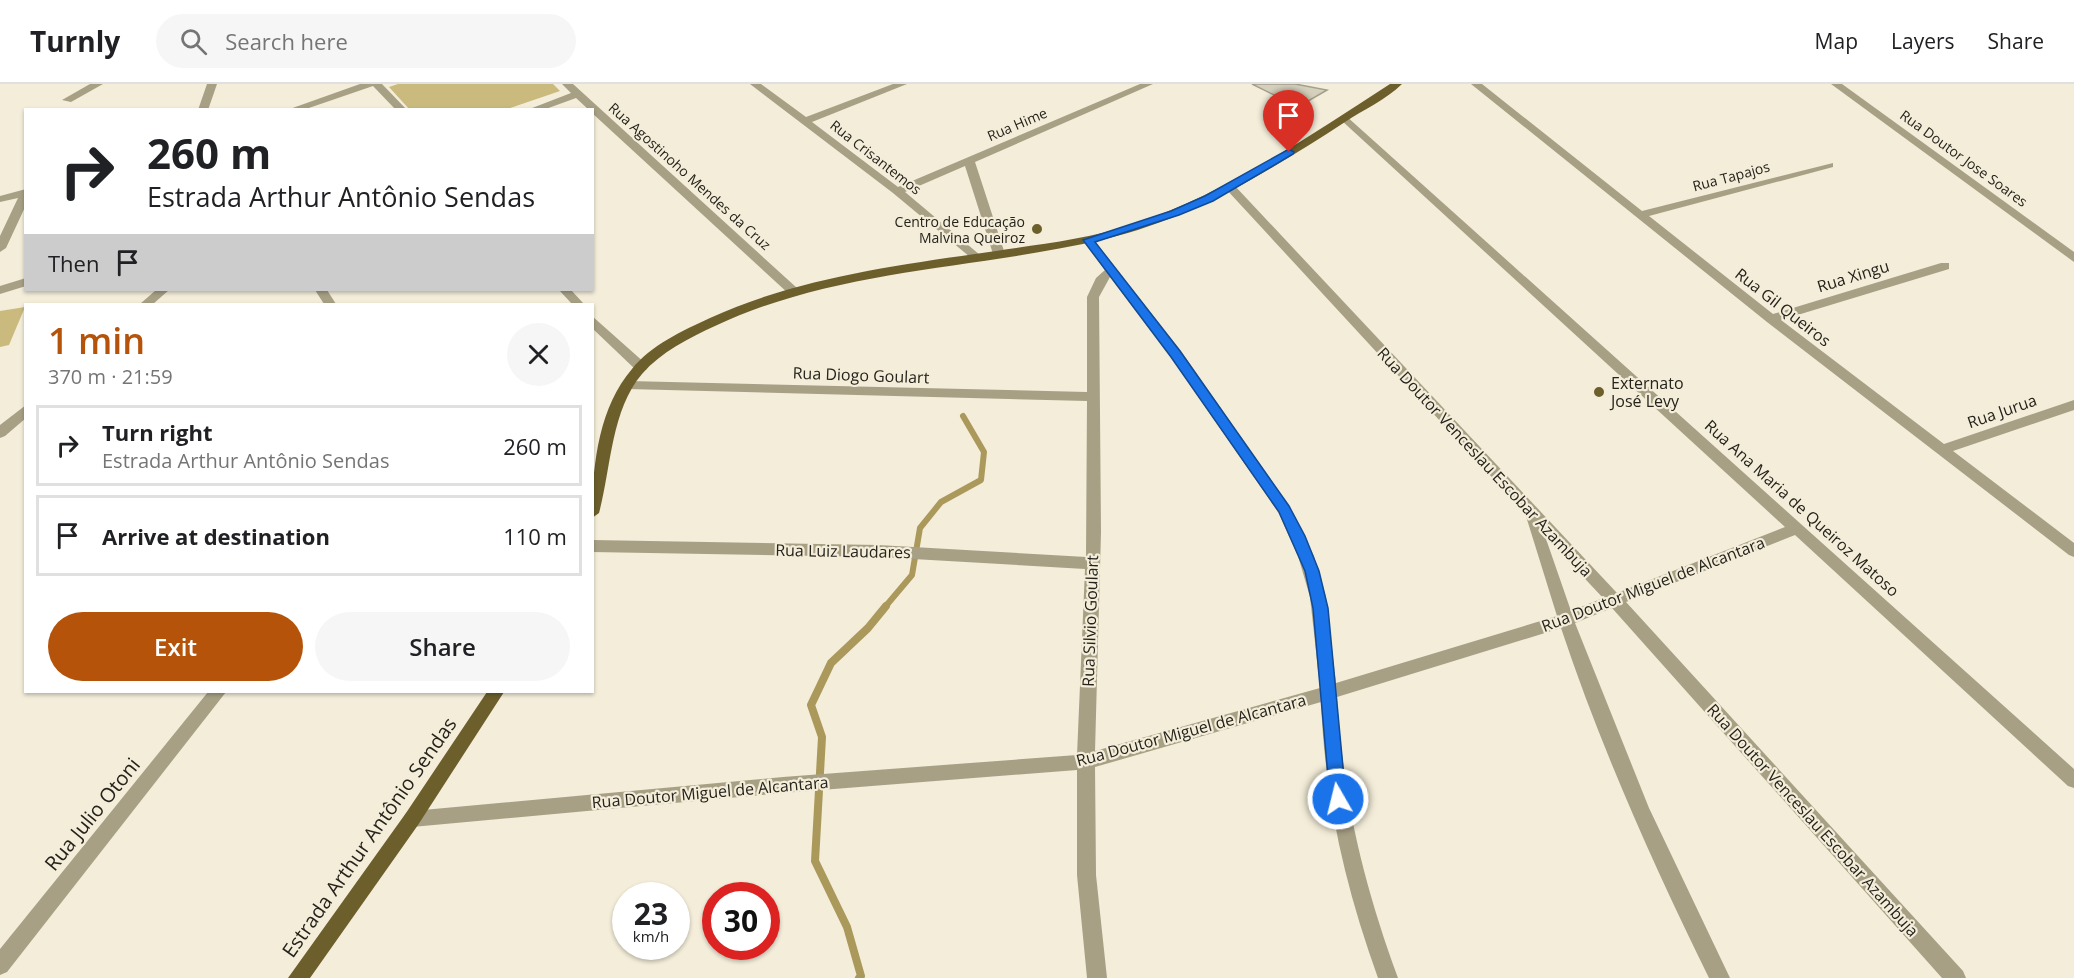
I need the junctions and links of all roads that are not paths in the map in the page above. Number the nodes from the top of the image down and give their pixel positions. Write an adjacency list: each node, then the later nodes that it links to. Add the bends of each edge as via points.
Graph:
1 (78, 84): 14 (street)
2 (98, 84): 14 (street)
3 (212, 84): 16 (street)
4 (370, 84): 17 (street)
5 (376, 84): 18 (street)
6 (567, 84): 13 (street, Rua Agostinoho Mendes da Cruz)
7 (755, 84): 23 (street, Rua Crisantemos)
8 (902, 84): 23 (street)
9 (1148, 84): 24 (street, Rua Hime)
10 (1397, 84): 22 (main road)
11 (1476, 84): 31 (street, Rua Gil Queiros)
12 (1836, 84): 36 (street, Rua Doutor Jose Soares)
13 (578, 94): 19 (street); 20 (street, Rua Agostinoho Mendes da Cruz)
14 (67, 100): 15 (street)
15 (61, 108)
16 (204, 108)
17 (298, 108)
18 (400, 108)
19 (538, 108)
20 (593, 108)
21 (594, 109): 43 (street, Rua Agostinoho Mendes da Cruz)
22 (1345, 118): 26 (main road); 57 (street, Rua Ana Maria de Queiroz Matoso)
23 (806, 121): 27 (street, Rua Crisantemos)
24 (969, 160): 27 (street, Rua Hime); 34 (street)
25 (1829, 165): 31 (street, Rua Tapajos)
26 (1230, 187): 32 (main road, via 1175,213); 56 (street, Rua Doutor Venceslau Escobar Azambuja)
27 (897, 191): 35 (street, Rua Crisantemos)
28 (24, 192): 30 (street)
29 (24, 194): 33 (street)
30 (0, 199)
31 (1640, 215): 46 (street, Rua Gil Queiros)
32 (1089, 240): 34 (main road); 38 (street)
33 (0, 248)
34 (999, 254): 35 (main road)
35 (976, 258): 43 (main road)
36 (2074, 258)
37 (1945, 266): 46 (street, Rua Xingu)
38 (1112, 270): 50 (street, Rua Silvio Goulart, via 1102,278 1093,297); 65 (street, via 1284,509 1314,580)
39 (24, 283): 40 (street)
40 (0, 290)
41 (162, 291): 44 (street)
42 (566, 291): 45 (street)
43 (793, 291): 48 (main road, via 710,322 676,340)
44 (147, 303)
45 (577, 303)
46 (1771, 319): 54 (street, Rua Gil Queiros)
47 (594, 322): 48 (street)
48 (641, 367): 49 (main road)
49 (628, 385): 50 (street, Rua Diogo Goulart); 55 (main road, via 609,436)
50 (1093, 398): 60 (street, Rua Silvio Goulart)
51 (2074, 405): 54 (street, Rua Jurua)
52 (24, 412): 53 (street)
53 (0, 433)
54 (1942, 450): 59 (street, Rua Gil Queiros)
55 (594, 504)
56 (1529, 511): 61 (street, Rua Doutor Venceslau Escobar Azambuja); 62 (street)
57 (1798, 528): 61 (street, Rua Doutor Miguel de Alcantara); 67 (street, Rua Ana Maria de Queiroz Matoso)
58 (594, 546): 60 (street, Rua Luiz Laudares, via 878,551)
59 (2074, 551)
60 (1093, 563): 66 (street, Rua Silvio Goulart)
61 (1614, 600): 62 (street, Rua Doutor Miguel de Alcantara); 74 (street, Rua Doutor Venceslau Escobar Azambuja)
62 (1564, 620): 65 (street, Rua Doutor Miguel de Alcantara); 73 (street, via 1632,796)
63 (218, 693): 69 (street, Rua Julio Otoni)
64 (495, 693): 68 (main road, Estrada Arthur Antônio Sendas)
65 (1328, 693): 66 (street, Rua Doutor Miguel de Alcantara); 72 (street, via 1345,840 1366,919)
66 (1085, 762): 68 (street, Rua Doutor Miguel de Alcantara); 71 (street, Rua Silvio Goulart, via 1085,869)
67 (2074, 780)
68 (412, 819): 70 (main road, Estrada Arthur Antônio Sendas)
69 (0, 965)
70 (298, 978)
71 (1097, 978)
72 (1388, 978)
73 (1720, 978)
74 (1956, 978)

